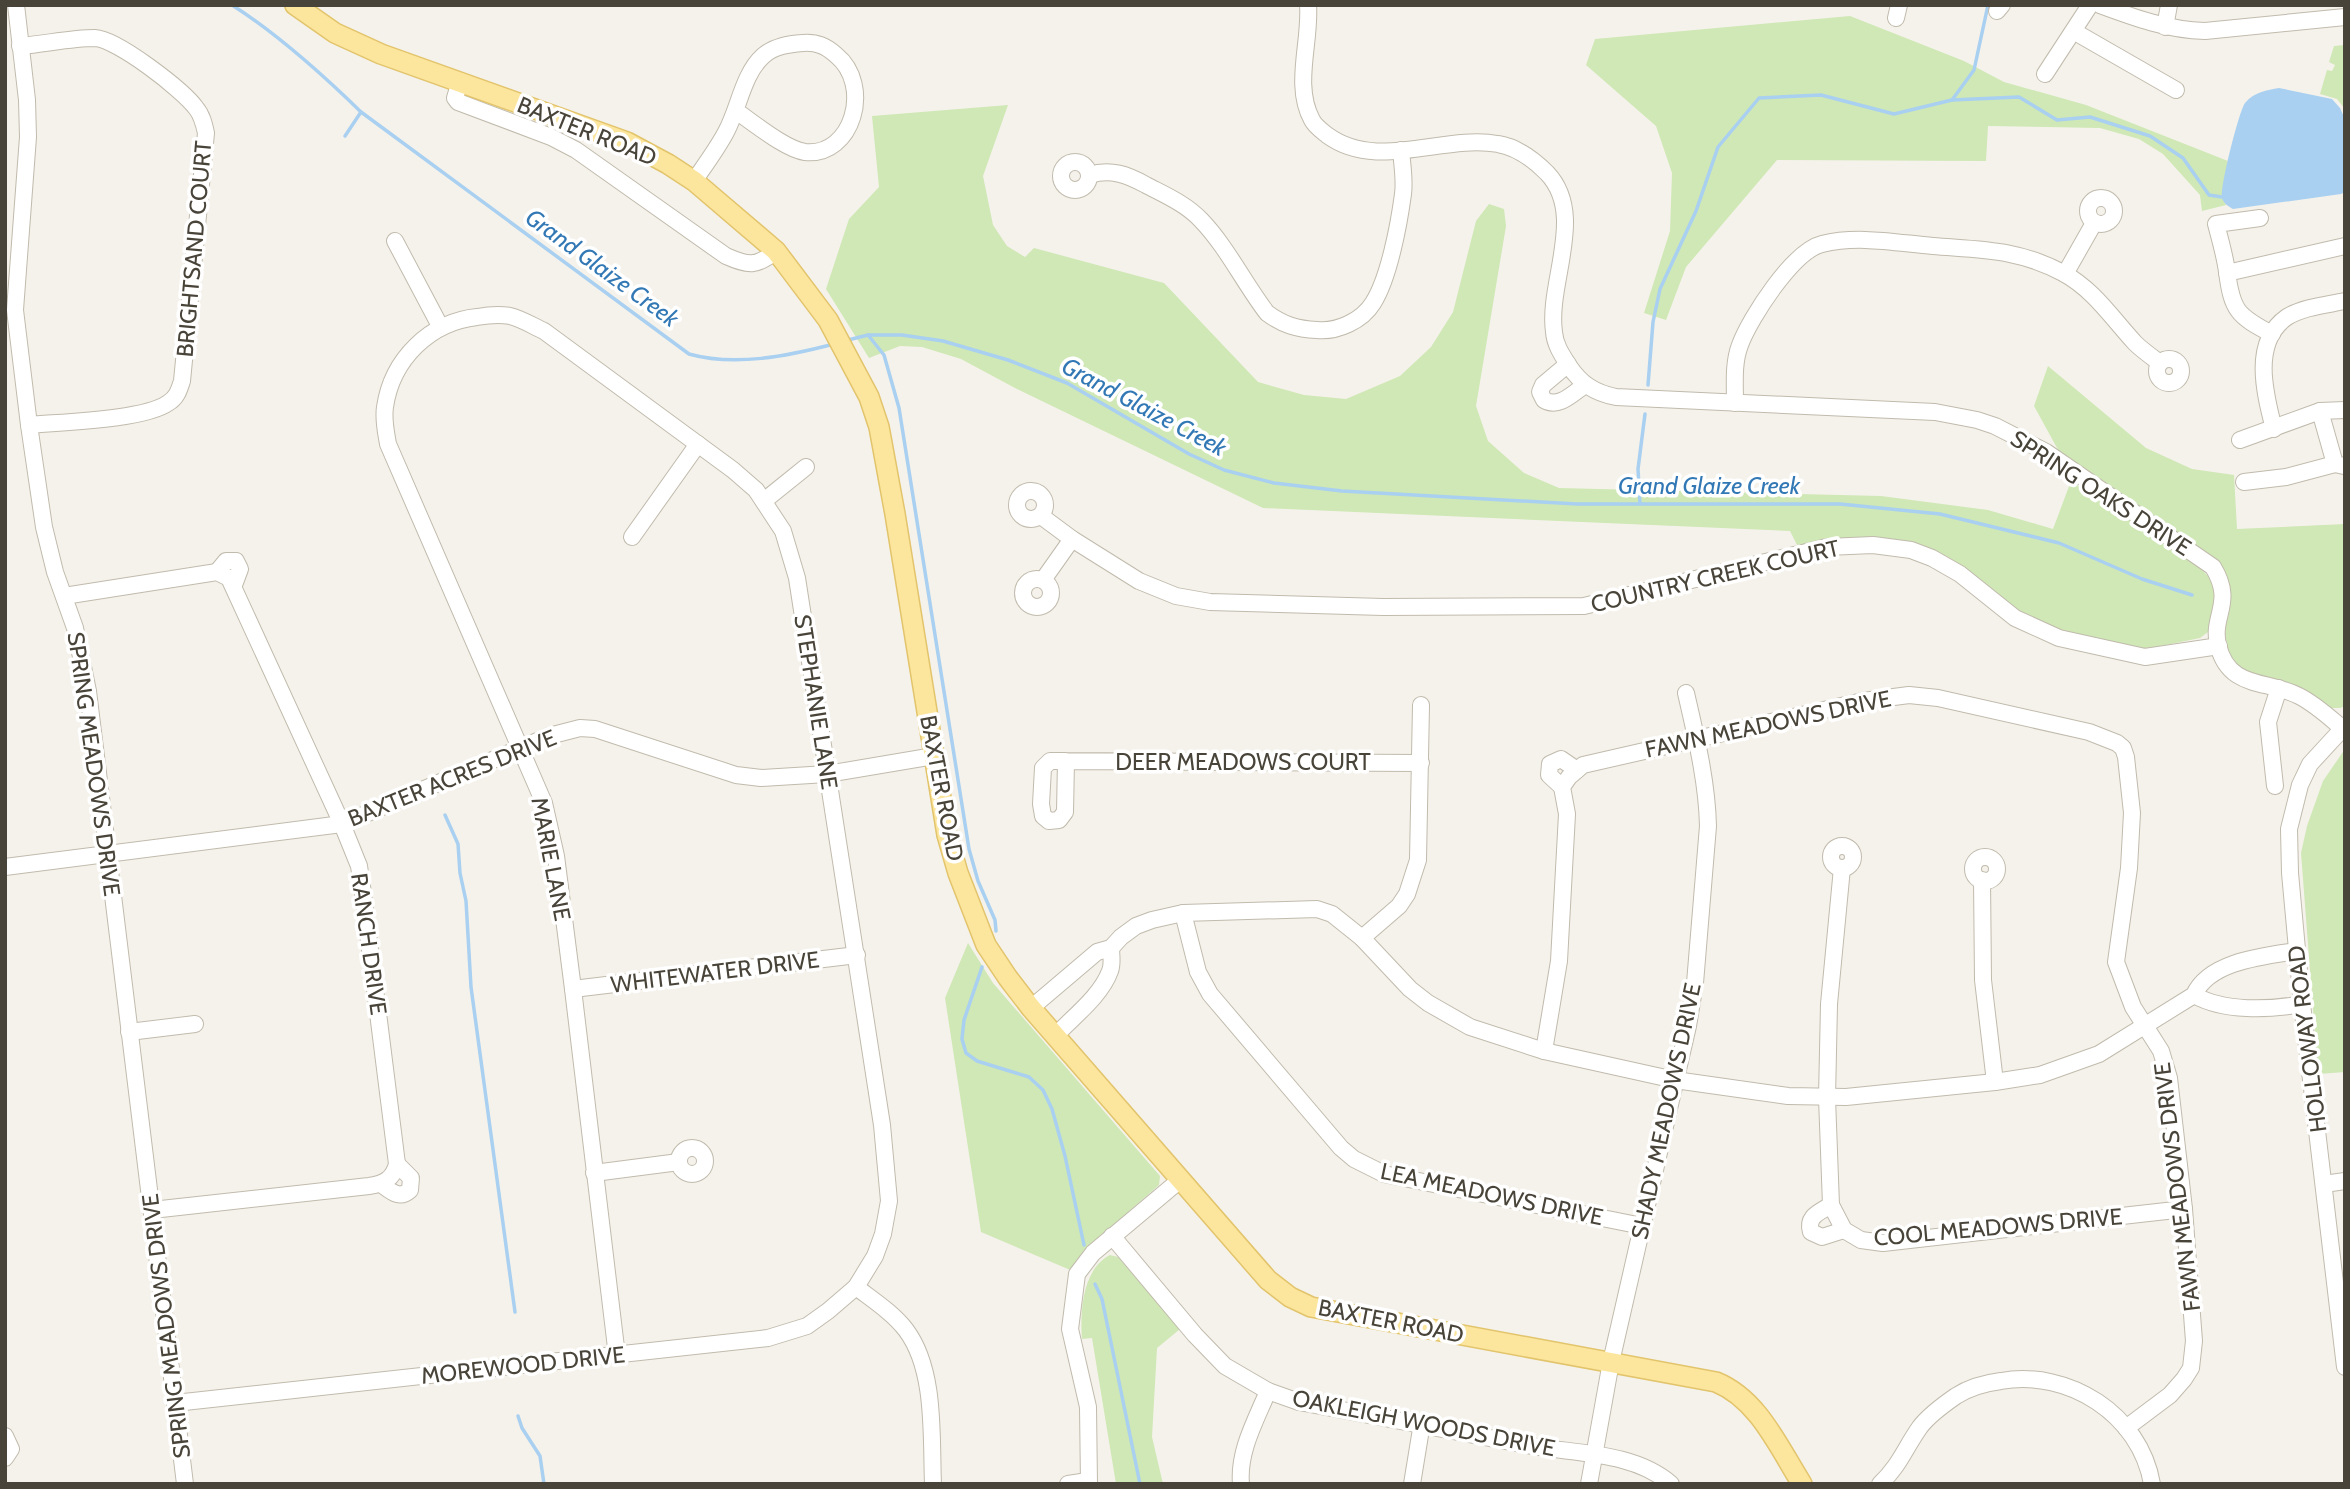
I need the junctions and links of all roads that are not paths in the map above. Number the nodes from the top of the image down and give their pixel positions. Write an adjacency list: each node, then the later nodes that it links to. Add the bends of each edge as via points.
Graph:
1 (16, 5): 11 (street, SPRING MEADOWS DRIVE)
2 (295, 5): 13 (main road, BAXTER ROAD, via 335,33)
3 (1308, 5): 16 (street, SPRING OAKS DRIVE, via 1304,88 1311,120 1332,139 1353,148)
4 (2090, 5): 10 (street)
5 (2100, 5): 9 (street)
6 (2169, 5): 9 (street)
7 (2321, 12): 8 (street); 9 (street, via 2206,31)
8 (2345, 17)
9 (2165, 27)
10 (2075, 32): 12 (street); 14 (street)
11 (20, 46): 35 (street, SPRING MEADOWS DRIVE, via 28,137 15,310); 35 (street, BRIGHTSAND COURT, via 97,38 113,43 197,108 206,133 179,391 167,404 148,412)
12 (2045, 74)
13 (460, 81): 18 (main road, BAXTER ROAD, via 627,142); 23 (street, via 458,103 576,150 726,256 756,264)
14 (2176, 90)
15 (736, 111): 15 (street, via 803,152 822,151 840,139 855,110 854,80 846,63 825,46 811,42 778,47 754,65); 18 (street)
16 (1401, 150): 17 (street, via 1404,191 1380,289 1372,306 1352,322 1322,331 1292,327 1267,313 1216,238 1172,198 1134,178 1112,172); 30 (street, SPRING OAKS DRIVE, via 1466,142 1500,144 1527,156 1549,176 1561,195 1565,223 1554,290 1554,333)
17 (1090, 175)
18 (694, 181): 23 (main road, BAXTER ROAD)
19 (2260, 218): 24 (street, via 2216,223)
20 (2094, 223): 25 (street)
21 (395, 241): 27 (street)
22 (2345, 246): 24 (street)
23 (776, 251): 55 (main road, BAXTER ROAD, via 828,320 855,367 879,427)
24 (2227, 273): 28 (street, via 2239,313)
25 (2065, 274): 29 (street, via 2096,297 2136,344); 32 (street, via 2035,259 2003,252 1848,239 1819,244 1783,273 1740,344)
26 (2345, 301): 28 (street, via 2305,309 2286,318)
27 (440, 326): 38 (street, STEPHANIE LANE, via 482,316 520,320 544,331); 54 (street, MARIE LANE, via 414,346 397,374 385,405 388,444)
28 (2272, 334): 36 (street, via 2263,363)
29 (2160, 363)
30 (1568, 365): 31 (street, SPRING OAKS DRIVE); 31 (street, via 1543,384 1544,400 1559,402)
31 (1585, 385): 32 (street, SPRING OAKS DRIVE, via 1616,397)
32 (1735, 403): 48 (street, SPRING OAKS DRIVE, via 1935,412 2011,432 2213,567 2223,593)
33 (2345, 410): 34 (street)
34 (2320, 411): 36 (street); 39 (street)
35 (29, 425): 47 (street, SPRING MEADOWS DRIVE, via 44,527)
36 (2274, 429): 37 (street)
37 (2240, 440)
38 (698, 444): 42 (street, STEPHANIE LANE); 44 (street)
39 (2340, 465): 41 (street)
40 (806, 467): 42 (street)
41 (2244, 482)
42 (765, 500): 58 (street, STEPHANIE LANE, via 783,531 797,578)
43 (1041, 516): 45 (street, COUNTRY CREEK COURT)
44 (632, 537)
45 (1072, 539): 46 (street); 48 (street, COUNTRY CREEK COURT, via 1139,582 1183,597 1229,604 1382,607 1584,606 1827,547 1891,545 1954,569 2015,618 2059,638 2145,657)
46 (1043, 580)
47 (64, 596): 60 (street, RANCH DRIVE, via 216,572 229,578); 61 (street, SPRING MEADOWS DRIVE, via 88,691)
48 (2218, 646): 49 (street, via 2239,677)
49 (2279, 688): 52 (street, via 2302,697); 59 (street, via 2268,722)
50 (1686, 693): 53 (street, SHADY MEADOWS DRIVE)
51 (1421, 705): 57 (street)
52 (2344, 727): 68 (street, HOLLOWAY ROAD, via 2310,764 2293,807 2290,873)
53 (1696, 740): 75 (street, FAWN MEADOWS DRIVE, via 1863,701 1909,695 2089,732 2117,743 2126,757 2132,813 2116,961); 78 (street, FAWN MEADOWS DRIVE, via 1593,762 1569,778 1559,961); 79 (street, SHADY MEADOWS DRIVE, via 1708,827 1692,1003)
54 (521, 748): 58 (street, BAXTER ACRES DRIVE, via 588,729 736,775 773,779); 60 (street, BAXTER ACRES DRIVE); 70 (street, MARIE LANE, via 544,803)
55 (934, 756): 58 (street, BAXTER ACRES DRIVE); 73 (main road, BAXTER ROAD, via 947,835 973,916 986,945)
56 (1066, 761): 57 (street, DEER MEADOWS COURT)
57 (1421, 763): 66 (street, via 1418,860 1413,879 1399,906)
58 (827, 774): 69 (street, STEPHANIE LANE)
59 (2275, 786)
60 (342, 824): 61 (street, BAXTER ACRES DRIVE); 83 (street, RANCH DRIVE, via 359,866)
61 (109, 854): 62 (street, BAXTER ACRES DRIVE); 76 (street, SPRING MEADOWS DRIVE)
62 (5, 867)
63 (1842, 868): 81 (street, COOL MEADOWS DRIVE, via 1829,1004)
64 (1982, 880): 80 (street, via 1983,980)
65 (1183, 914): 66 (street, via 1317,909 1332,914); 67 (street, via 1136,926); 92 (street, LEA MEADOWS DRIVE, via 1198,972 1210,994 1354,1159 1384,1174)
66 (1362, 938): 78 (street, via 1427,1003 1470,1027)
67 (1111, 948): 73 (street, via 1097,952); 77 (street, via 1111,968 1105,980)
68 (2297, 951): 71 (street, via 2252,958 2217,972 2197,987); 72 (street, HOLLOWAY ROAD)
69 (857, 955): 70 (street, WHITEWATER DRIVE); 95 (street, STEPHANIE LANE, via 889,1201 875,1256)
70 (573, 989): 84 (street, MARIE LANE)
71 (2194, 996): 72 (street, via 2247,1008); 75 (street)
72 (2302, 1004): 88 (street, HOLLOWAY ROAD)
73 (1031, 1008): 77 (main road, BAXTER ROAD)
74 (195, 1024): 76 (street)
75 (2143, 1024): 80 (street, via 2099,1054 2040,1075); 90 (street, FAWN MEADOWS DRIVE, via 2165,1063)
76 (129, 1032): 91 (street, SPRING MEADOWS DRIVE)
77 (1055, 1036): 85 (main road, BAXTER ROAD)
78 (1544, 1051): 79 (street)
79 (1675, 1080): 81 (street); 92 (street, SHADY MEADOWS DRIVE)
80 (1994, 1082): 81 (street)
81 (1827, 1098): 89 (street, COOL MEADOWS DRIVE)
82 (679, 1162): 84 (street)
83 (397, 1164): 87 (street); 87 (street, RANCH DRIVE, via 411,1178 410,1190 397,1195)
84 (594, 1173): 96 (street, MARIE LANE)
85 (1180, 1180): 94 (street); 97 (main road, BAXTER ROAD, via 1268,1280 1311,1307)
86 (2345, 1181): 88 (street)
87 (381, 1184): 91 (street)
88 (2325, 1184): 98 (street, HOLLOWAY ROAD)
89 (1831, 1205): 93 (street, COOL MEADOWS DRIVE); 93 (street, via 1812,1217 1811,1231 1822,1237)
90 (2184, 1209): 93 (street, COOL MEADOWS DRIVE, via 1883,1243 1861,1240); 102 (street, FAWN MEADOWS DRIVE, via 2194,1342 2190,1367 2170,1395)
91 (152, 1210): 100 (street, SPRING MEADOWS DRIVE)
92 (1642, 1226): 97 (street, SHADY MEADOWS DRIVE)
93 (1844, 1230)
94 (1112, 1236): 99 (street, OAKLEIGH WOODS DRIVE, via 1217,1358); 107 (street, via 1077,1274 1070,1329 1088,1407)
95 (856, 1287): 96 (street, MOREWOOD DRIVE, via 790,1334); 109 (street, via 905,1328 920,1356 929,1404)
96 (617, 1356): 100 (street, MOREWOOD DRIVE)
97 (1611, 1362): 104 (street, SHADY MEADOWS DRIVE); 115 (main road, BAXTER ROAD, via 1734,1389 1762,1419)
98 (2345, 1367)
99 (1268, 1391): 101 (street, OAKLEIGH WOODS DRIVE, via 1299,1402); 111 (street, via 1248,1438)
100 (175, 1403): 108 (street, SPRING MEADOWS DRIVE)
101 (1422, 1423): 104 (street, OAKLEIGH WOODS DRIVE, via 1534,1446); 112 (street)
102 (2126, 1428): 106 (street, via 2101,1403 2071,1387 2027,1378 1985,1384 1959,1394 1931,1415); 116 (street, via 2146,1461)
103 (5, 1436): 105 (street, via 11,1450)
104 (1595, 1453): 113 (street, SHADY MEADOWS DRIVE); 114 (street, OAKLEIGH WOODS DRIVE, via 1644,1467)
105 (5, 1458)
106 (1889, 1481)
107 (1088, 1483): 110 (street)
108 (185, 1484)
109 (933, 1484)
110 (1068, 1484)
111 (1241, 1484)
112 (1412, 1484)
113 (1589, 1484)
114 (1671, 1484)
115 (1802, 1484)
116 (2152, 1484)

